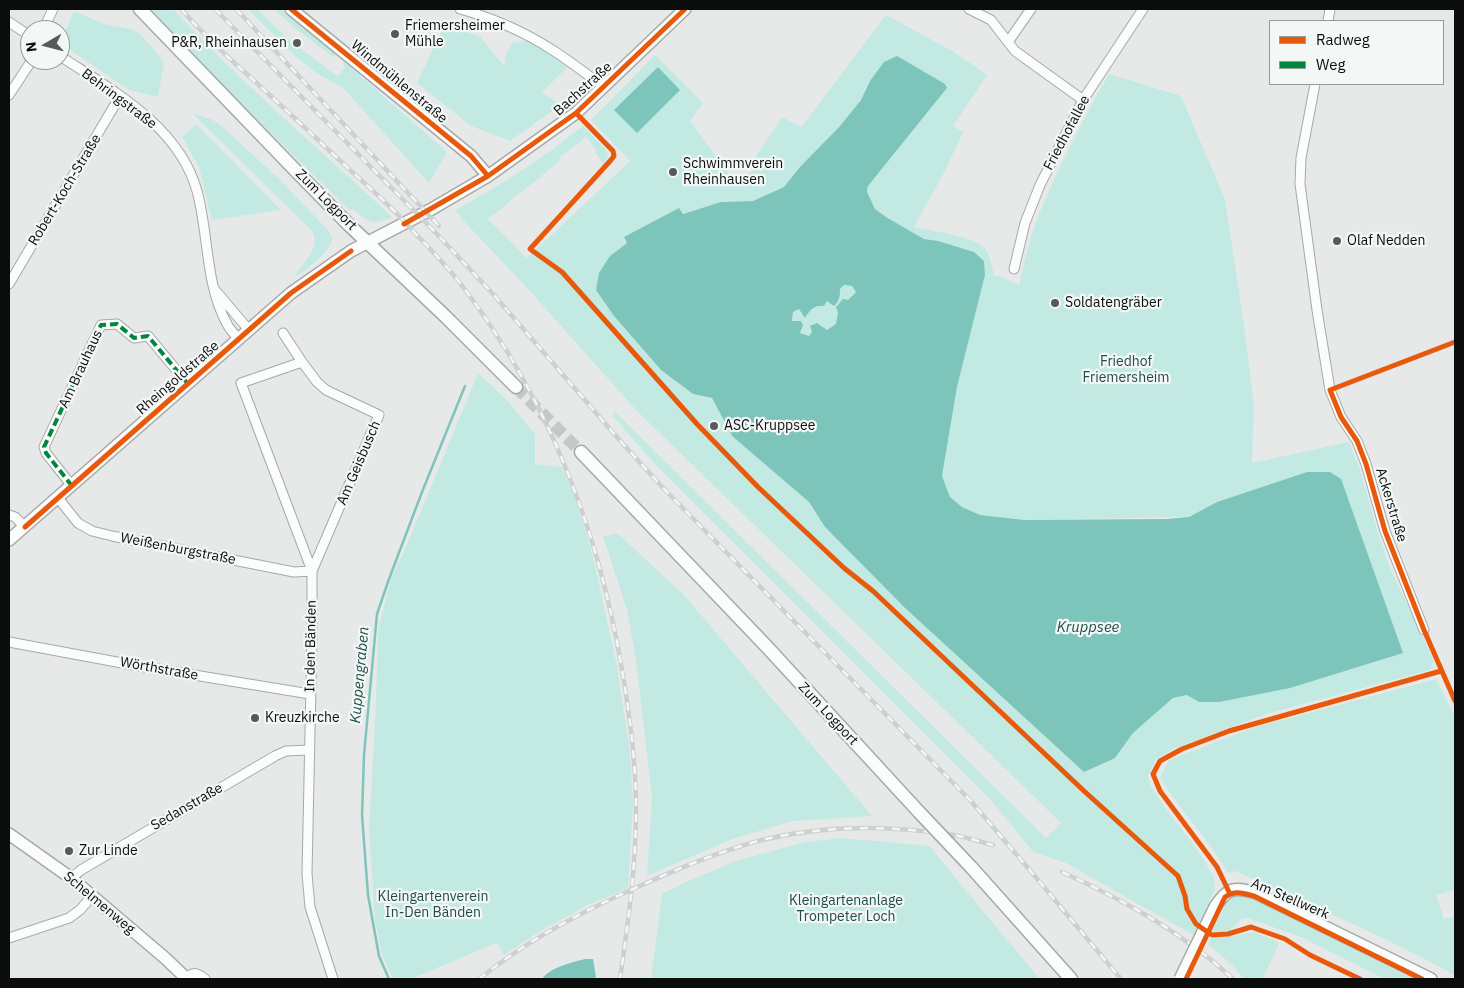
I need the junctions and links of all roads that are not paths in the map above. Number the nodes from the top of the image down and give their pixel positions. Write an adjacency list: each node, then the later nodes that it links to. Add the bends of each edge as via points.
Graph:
1 (140, 9): 19 (main road, Zum Logport)
2 (291, 9): 18 (street, Windmühlenstraße, via 471,156)
3 (460, 9): 14 (street, via 512,27 554,50)
4 (685, 9): 14 (street, Bachstraße)
5 (968, 9): 10 (street, via 990,20)
6 (1031, 9): 10 (street)
7 (1143, 9): 17 (street, Friedhofallee)
8 (9, 22): 9 (street)
9 (20, 29)
10 (1008, 42): 17 (street, via 1015,51)
11 (70, 63): 16 (street, Behringstraße)
12 (25, 70): 15 (street)
13 (1315, 85): 36 (street, Ackerstraße, via 1300,158 1300,184 1330,390 1357,441 1385,531)
14 (604, 87): 18 (street, Bachstraße, via 576,113)
15 (9, 95)
16 (120, 96): 21 (street, Robert-Koch-Straße); 22 (street, Behringstraße, via 173,143 192,176)
17 (1084, 100): 20 (street, Friedhofallee, via 1040,185 1025,223)
18 (488, 176): 19 (street, Rheingoldstraße)
19 (368, 242): 23 (street, Rheingoldstraße, via 291,293); 28 (main road, Zum Logport)
20 (1014, 269)
21 (9, 284)
22 (214, 289): 23 (street, Behringstraße); 25 (street, Behringstraße, via 228,326)
23 (249, 330): 25 (street, Rheingoldstraße)
24 (283, 333): 26 (street, Am Geisbusch)
25 (239, 339): 27 (street, Rheingoldstraße)
26 (302, 362): 35 (street, Am Geisbusch, via 326,390 379,415); 35 (street, In den Bänden, via 240,383)
27 (188, 384): 30 (street, Rheingoldstraße); 30 (street, Am Brauhaus, via 148,336 134,338 117,324 101,325 44,447)
28 (516, 387)
29 (581, 452): 47 (main road, Zum Logport, bridge, via 768,648)
30 (72, 486): 31 (street, Rheingoldstraße)
31 (58, 498): 33 (street, Rheingoldstraße); 35 (street, Weißenburgstraße, via 78,523 92,531 294,572)
32 (9, 515): 33 (street)
33 (25, 527): 34 (street, Rheingoldstraße)
34 (9, 540)
35 (312, 571): 38 (street, In den Bänden)
36 (1424, 630)
37 (9, 642): 38 (street, Wörthstraße)
38 (310, 694): 39 (street, In den Bänden)
39 (308, 750): 41 (street, Sedanstraße, via 286,751 275,756); 46 (street, In den Bänden, via 306,874 310,907)
40 (9, 834): 41 (street, Schelmenweg)
41 (71, 878): 42 (street, Schelmenweg)
42 (92, 896): 43 (street, via 69,918); 44 (street, Schelmenweg)
43 (9, 938)
44 (186, 978): 45 (street, Schelmenweg, via 193,973)
45 (205, 979)
46 (333, 979)
47 (1071, 979)
48 (1180, 979): 49 (street, Am Stellwerk, bridge, via 1215,908 1223,895 1235,889 1256,893)
49 (1431, 979)

